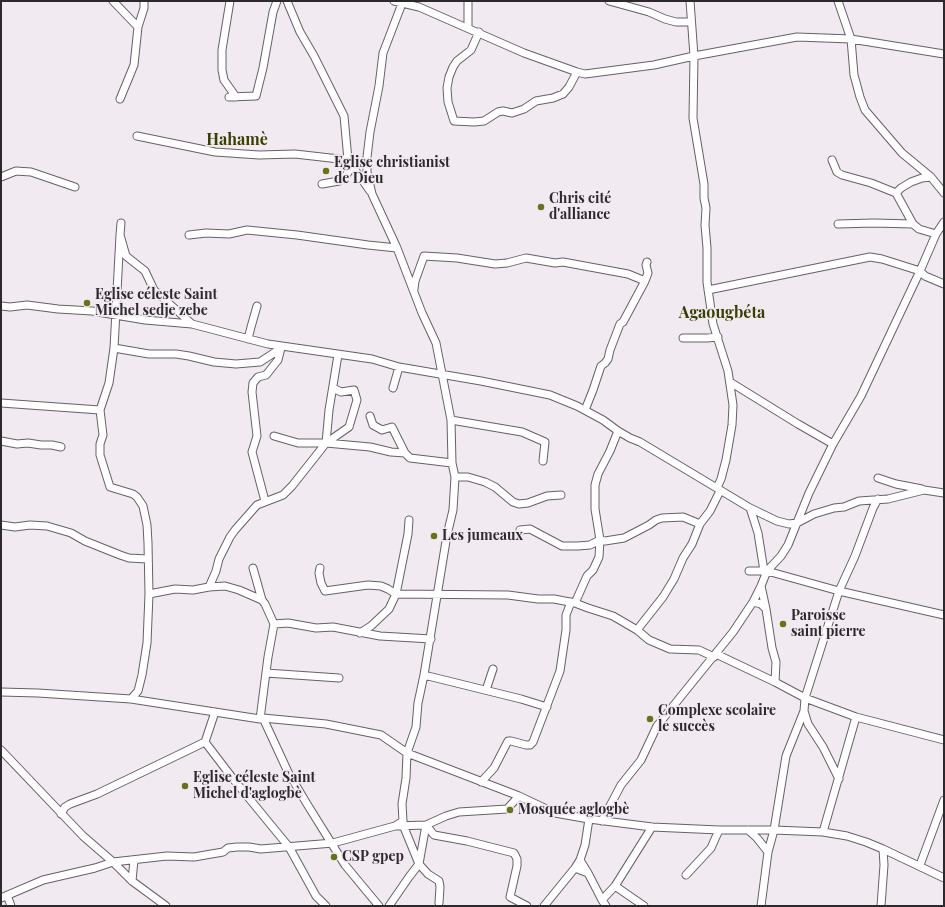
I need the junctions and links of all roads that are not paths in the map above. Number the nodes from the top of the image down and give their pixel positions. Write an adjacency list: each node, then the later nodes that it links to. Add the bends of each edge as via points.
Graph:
1 (113, 1): 13 (street)
2 (144, 1): 13 (street)
3 (230, 1): 4 (street, via 222,50 222,70 233,97 256,96)
4 (277, 1)
5 (287, 1): 24 (street, via 300,32 344,116)
6 (394, 1): 11 (street)
7 (468, 1): 14 (street)
8 (610, 1): 12 (street, via 676,22)
9 (690, 1): 12 (street)
10 (838, 1): 16 (street)
11 (402, 2): 14 (street); 23 (street, via 383,53)
12 (691, 22): 18 (street)
13 (138, 27): 20 (street, via 134,65)
14 (468, 28): 15 (street)
15 (479, 32): 19 (street); 19 (street, via 471,50 457,61 449,77 448,102 454,121 484,121 498,112 512,113 536,101 553,98 569,87)
16 (850, 39): 17 (street); 18 (street, via 797,36); 25 (street, via 854,75 865,110 902,153)
17 (944, 54)
18 (694, 56): 19 (street, via 597,73); 45 (street, via 693,118 704,184)
19 (577, 72)
20 (120, 99)
21 (137, 136): 24 (street, via 215,152 294,154)
22 (832, 160): 29 (street, via 837,172 842,175 871,182)
23 (367, 161): 24 (street); 31 (street)
24 (350, 163): 27 (street, via 345,177); 31 (street)
25 (930, 176): 29 (street, via 911,182); 30 (street)
26 (1, 177): 28 (street, via 16,171 31,172)
27 (322, 184)
28 (75, 187)
29 (896, 193): 35 (street)
30 (944, 193)
31 (372, 194): 39 (street)
32 (944, 222): 37 (street)
33 (121, 223): 36 (street)
34 (838, 224): 35 (street)
35 (913, 224): 37 (street, via 919,229)
36 (120, 234): 48 (street); 49 (street, via 126,256 145,271 154,290)
37 (936, 234): 41 (street)
38 (189, 235): 39 (street, via 228,234 247,230)
39 (397, 248): 44 (street)
40 (647, 262): 42 (street, via 648,274)
41 (920, 272): 43 (street); 45 (street, via 882,259 864,257); 70 (street, via 860,396)
42 (645, 281): 44 (street, via 628,274 563,262 526,258 495,264 424,256 414,281); 63 (street, via 620,324 608,359 601,366)
43 (944, 284)
44 (414, 290): 57 (street, via 436,343)
45 (708, 290): 50 (street)
46 (1, 306): 48 (street, via 27,305)
47 (257, 306): 52 (street)
48 (116, 315): 49 (street); 53 (street)
49 (192, 324): 52 (street)
50 (718, 337): 51 (street); 58 (street)
51 (683, 338)
52 (248, 339): 54 (street)
53 (114, 348): 54 (street, via 149,354 183,355 236,364 260,362); 62 (street, via 109,383)
54 (281, 348): 55 (street); 82 (street, via 278,360 266,375 253,383 252,392 257,436 252,452)
55 (338, 355): 56 (street, via 372,359); 59 (street)
56 (399, 367): 57 (street); 60 (street)
57 (443, 375): 63 (street, via 550,395); 65 (street)
58 (730, 382): 70 (street); 77 (street, via 732,426)
59 (333, 388): 69 (street); 69 (street, via 341,392 354,390 357,400 349,427)
60 (393, 388)
61 (1, 402): 62 (street)
62 (100, 410): 90 (street, via 103,435 100,455 109,486 133,494 143,506 147,525)
63 (585, 410): 66 (street)
64 (370, 416): 72 (street, via 373,426 382,430 392,427)
65 (451, 420): 73 (street, via 522,432 545,442); 74 (street)
66 (618, 431): 77 (street); 89 (street, via 595,485 595,509)
67 (274, 436): 69 (street, via 298,443)
68 (1, 441): 71 (street)
69 (326, 442): 72 (street); 82 (street, via 283,495)
70 (833, 444): 85 (street)
71 (62, 447)
72 (405, 452): 74 (street, via 410,458)
73 (543, 461)
74 (452, 464): 75 (street)
75 (454, 477): 80 (street, via 468,477 485,482 519,504 547,496); 100 (street, via 453,510)
76 (878, 478): 78 (street)
77 (719, 490): 83 (street); 86 (street, via 710,511)
78 (924, 490): 79 (street); 81 (street)
79 (944, 493)
80 (562, 495)
81 (878, 500): 85 (street, via 859,501 822,511); 97 (street)
82 (266, 501): 96 (street, via 257,505 230,537)
83 (750, 508): 85 (street, via 777,521); 94 (street)
84 (409, 520): 99 (street)
85 (797, 523): 94 (street, via 788,545 777,561)
86 (700, 524): 89 (street, via 683,517 662,518 624,538); 107 (street, via 671,585)
87 (1, 525): 90 (street, via 47,526 71,533 129,558)
88 (520, 530): 89 (street, via 530,529 562,546 590,545)
89 (600, 540): 103 (street, via 599,557)
90 (147, 559): 98 (street)
91 (253, 568): 101 (street)
92 (320, 568): 99 (street, via 321,583 325,591 368,585 381,586)
93 (749, 571): 94 (street)
94 (765, 571): 95 (street); 97 (street)
95 (762, 586): 102 (street); 104 (street)
96 (209, 587): 98 (street); 101 (street, via 225,586)
97 (839, 591): 105 (street); 118 (street)
98 (149, 594): 119 (street, via 148,630 142,675 138,691)
99 (396, 594): 100 (street); 108 (street, via 389,609 372,626)
100 (438, 596): 103 (street, via 508,595 538,599 554,598); 109 (street)
101 (262, 600): 106 (street)
102 (753, 602): 104 (street, via 761,604); 110 (street)
103 (573, 603): 107 (street, via 613,616); 120 (street, via 566,615 560,671)
104 (766, 609): 115 (street, via 776,662)
105 (944, 615)
106 (274, 624): 108 (street, via 333,627); 112 (street)
107 (637, 630): 110 (street, via 649,640 670,649 699,650)
108 (360, 633): 109 (street)
109 (431, 639): 113 (street)
110 (715, 656): 115 (street); 135 (street, via 657,726 641,760 621,785)
111 (493, 669): 116 (street)
112 (266, 673): 114 (street); 124 (street)
113 (424, 675): 116 (street); 128 (street, via 416,727)
114 (339, 678)
115 (775, 682): 118 (street)
116 (486, 690): 120 (street)
117 (1, 692): 119 (street)
118 (806, 698): 121 (street); 123 (street)
119 (131, 699): 122 (street)
120 (547, 707): 130 (street, via 533,742 526,745 508,741 494,768)
121 (804, 711): 129 (street, via 808,724 823,746); 141 (street, via 786,756)
122 (215, 712): 124 (street); 126 (street)
123 (856, 717): 125 (street); 129 (street)
124 (261, 719): 128 (street, via 326,724 381,735); 143 (street, via 288,772)
125 (944, 740)
126 (205, 742): 133 (street, via 97,794 70,804); 144 (street)
127 (2, 752): 133 (street)
128 (408, 753): 130 (street); 136 (street, via 402,804)
129 (839, 779): 142 (street)
130 (481, 782): 131 (street)
131 (519, 796): 134 (street, via 555,813); 137 (street, via 507,809 459,812)
132 (944, 800): 151 (street)
133 (61, 814): 149 (street)
134 (589, 819): 135 (street); 148 (street)
135 (602, 821): 138 (street)
136 (403, 823): 137 (street); 143 (street); 150 (street)
137 (426, 826): 150 (street); 166 (street, via 434,835 514,853 517,866 510,897)
138 (652, 827): 139 (street); 157 (street)
139 (719, 830): 140 (street); 154 (street, via 711,848)
140 (748, 830): 141 (street); 146 (street)
141 (774, 830): 142 (street); 146 (street)
142 (823, 832): 145 (street, via 847,836)
143 (333, 843): 144 (street); 161 (street, via 345,865)
144 (288, 847): 147 (street, via 237,847 214,854); 164 (street, via 316,896)
145 (883, 848): 151 (street); 170 (street)
146 (768, 852): 169 (street)
147 (134, 860): 149 (street); 156 (street)
148 (580, 860): 152 (street); 153 (street)
149 (113, 862): 156 (street); 158 (street, via 43,880)
150 (419, 864): 159 (street, via 439,882); 165 (street)
151 (920, 866): 155 (street)
152 (575, 868): 153 (street); 167 (street)
153 (588, 873): 160 (street)
154 (686, 875)
155 (944, 878)
156 (132, 881): 163 (street)
157 (615, 886): 160 (street); 168 (street)
158 (4, 897): 162 (street)
159 (439, 903)
160 (604, 903)
161 (377, 905)
162 (11, 906)
163 (166, 906)
164 (326, 906)
165 (389, 906)
166 (527, 906)
167 (544, 906)
168 (644, 906)
169 (760, 906)
170 (881, 906)

